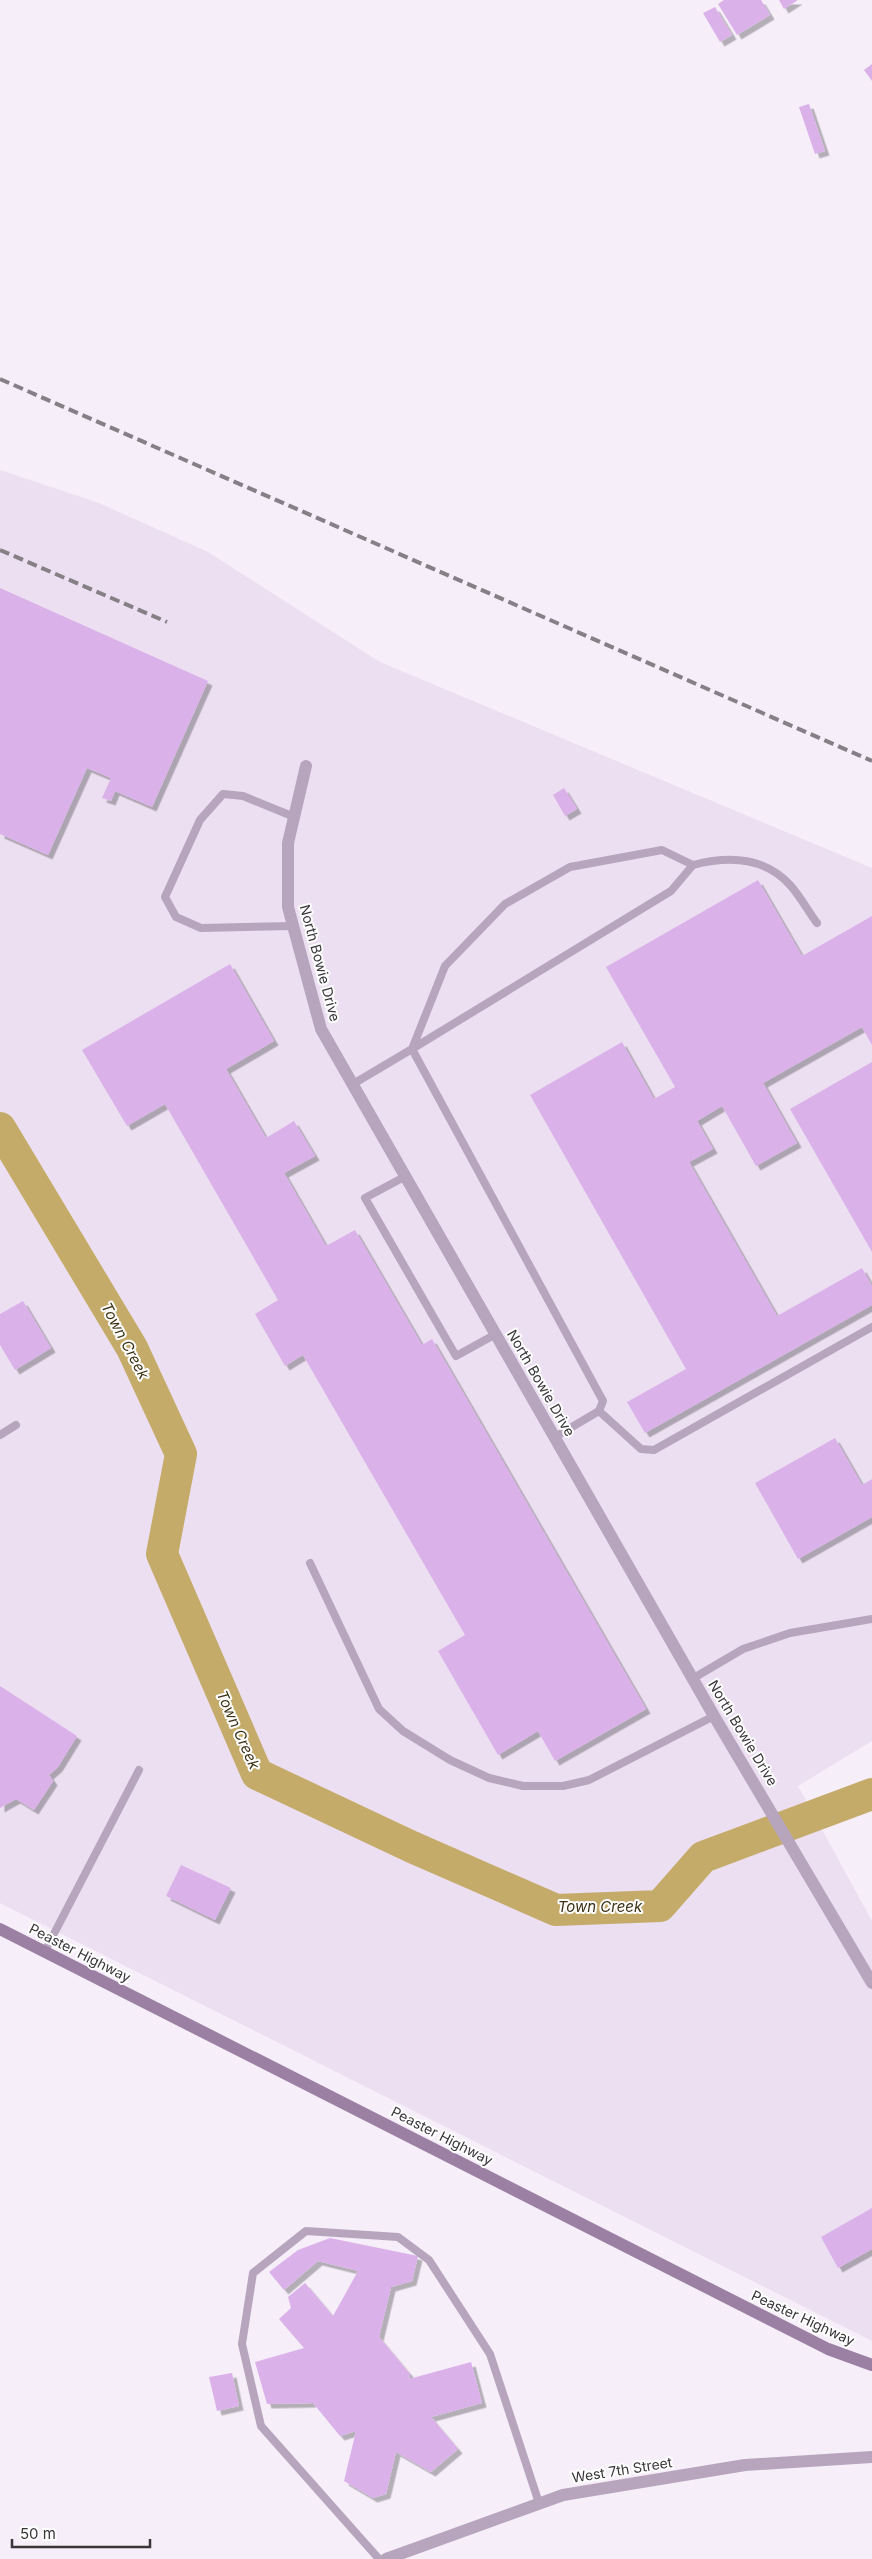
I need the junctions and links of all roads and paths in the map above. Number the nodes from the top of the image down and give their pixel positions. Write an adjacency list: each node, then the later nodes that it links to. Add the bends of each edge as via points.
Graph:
1 (306, 766): 2 (street, North Bowie Drive)
2 (292, 816): 5 (street, North Bowie Drive, via 288,907); 5 (lane, via 243,796 223,794 200,820 165,897 176,917 201,928)
3 (693, 865): 4 (lane, via 719,859 749,860 772,870 790,885); 6 (lane, via 671,891); 6 (lane, via 662,850 570,867 504,904 445,966)
4 (816, 923)
5 (294, 926): 7 (street, North Bowie Drive, via 322,1029)
6 (412, 1049): 7 (lane); 11 (lane, via 604,1401)
7 (353, 1084): 8 (street, North Bowie Drive)
8 (406, 1176): 10 (street, North Bowie Drive); 10 (lane, via 365,1198 456,1356)
9 (872, 1327): 11 (lane, via 654,1450 641,1449)
10 (496, 1334): 14 (street, North Bowie Drive)
11 (599, 1410): 14 (lane)
12 (16, 1425): 13 (lane)
13 (0, 1435)
14 (555, 1437): 17 (street, North Bowie Drive)
15 (310, 1563): 18 (lane, via 379,1709 403,1732 450,1760 489,1778 523,1786 563,1786 589,1780)
16 (872, 1619): 17 (lane, via 790,1633 743,1649)
17 (692, 1679): 18 (street, North Bowie Drive)
18 (714, 1716): 22 (street, North Bowie Drive)
19 (139, 1770): 21 (lane)
20 (0, 1929): 21 (main road, Peaster Highway)
21 (45, 1952): 23 (main road, Peaster Highway, via 828,2349)
22 (872, 1983)
23 (872, 2365)
24 (872, 2457): 25 (street, West 7th Street, via 745,2465 564,2495)
25 (539, 2503): 26 (lane, via 490,2354 429,2260 398,2237 306,2230 253,2273 242,2344 261,2426); 27 (street, West 7th Street)
26 (380, 2559)
27 (386, 2559)

